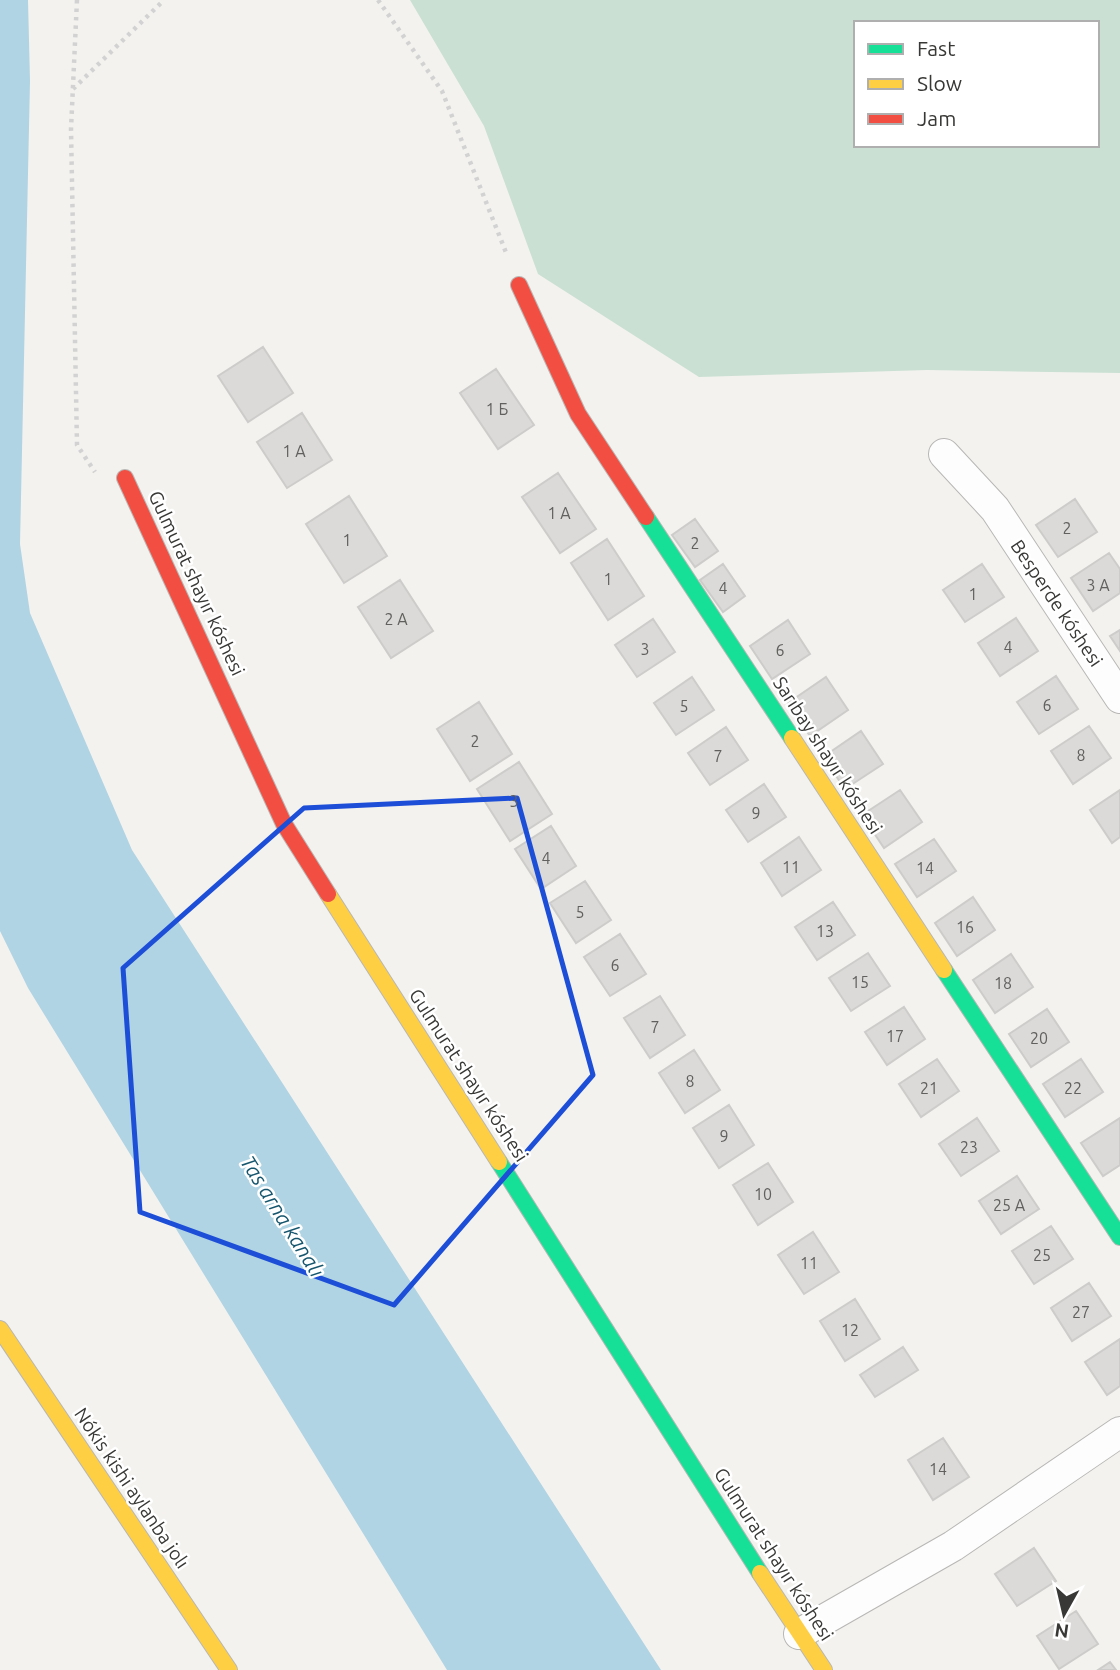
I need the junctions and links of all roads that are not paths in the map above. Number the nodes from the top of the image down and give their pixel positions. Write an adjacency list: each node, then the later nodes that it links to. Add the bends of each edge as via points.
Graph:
1 (519, 285): 5 (street, Sarıbay shayır kóshesi, via 578,414)
2 (944, 454): 4 (street, Besperde kóshesi, via 995,509)
3 (125, 478): 8 (street, Gulmurat shayır kóshesi, via 284,824)
4 (1120, 698)
5 (1120, 1237)
6 (0, 1329): 9 (street, Nókis kishi aylanba jolı)
7 (1120, 1432): 8 (street, via 953,1546)
8 (799, 1634): 10 (street, Gulmurat shayır kóshesi)
9 (229, 1670)
10 (824, 1670)

